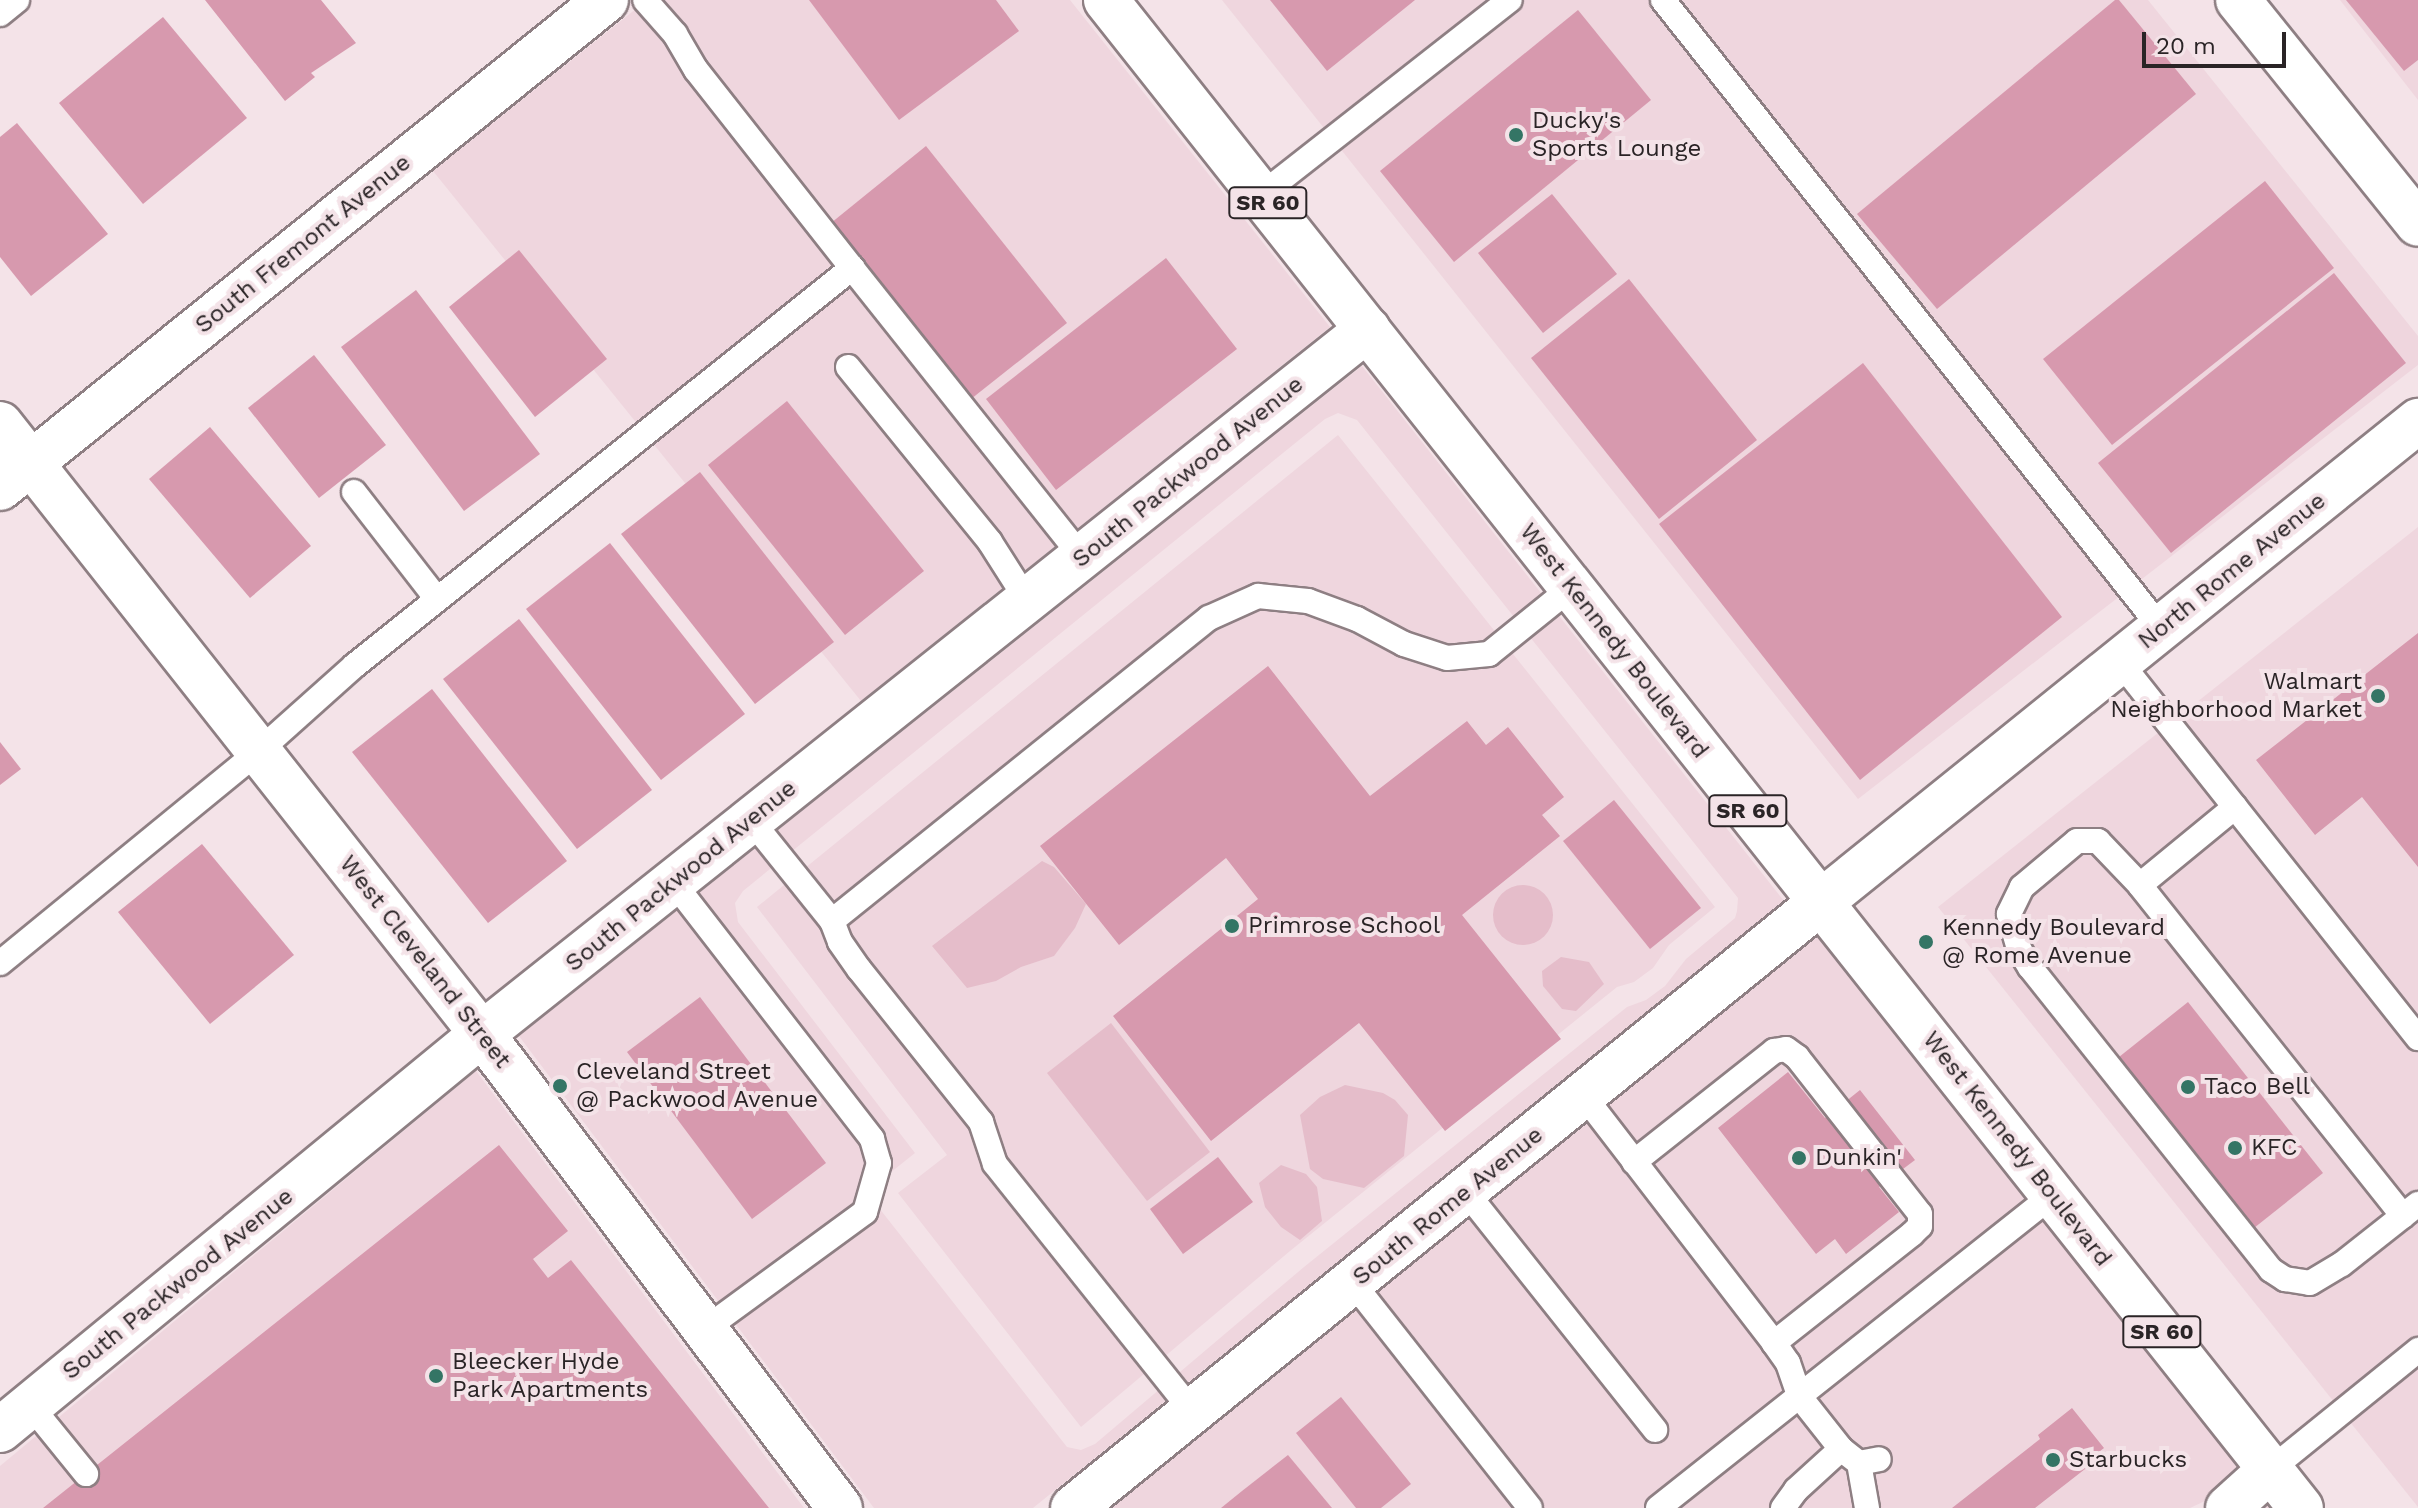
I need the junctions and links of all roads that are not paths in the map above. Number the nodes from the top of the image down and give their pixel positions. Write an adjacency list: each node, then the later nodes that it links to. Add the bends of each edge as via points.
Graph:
1 (17, 0): 8 (lane)
2 (606, 0): 16 (street, South Fremont Avenue)
3 (645, 0): 11 (lane)
4 (1106, 0): 9 (street, West Kennedy Boulevard / SR 60)
5 (1510, 0): 9 (lane)
6 (1663, 0): 22 (lane)
7 (2238, 0): 10 (street)
8 (0, 14)
9 (1261, 195): 12 (street, West Kennedy Boulevard / SR 60)
10 (2418, 224)
11 (852, 268): 18 (lane); 20 (lane)
12 (1368, 329): 18 (street, South Packwood Avenue); 19 (street, West Kennedy Boulevard / SR 60)
13 (848, 367): 21 (lane, via 990,542)
14 (2418, 421): 22 (street, North Rome Avenue)
15 (0, 424): 16 (street, West Cleveland Street)
16 (15, 475): 24 (street, West Cleveland Street)
17 (354, 492): 20 (lane)
18 (1082, 557): 21 (street, South Packwood Avenue)
19 (1572, 587): 29 (street, West Kennedy Boulevard / SR 60); 30 (lane, via 1489,654 1447,658 1308,601 1258,596 1209,618)
20 (437, 599): 24 (lane)
21 (1027, 600): 26 (street, South Packwood Avenue)
22 (2161, 628): 23 (street, North Rome Avenue)
23 (2120, 662): 25 (lane); 29 (street, North Rome Avenue)
24 (259, 751): 31 (lane); 32 (street, West Cleveland Street)
25 (2235, 807): 28 (lane); 33 (lane)
26 (751, 820): 27 (street, South Packwood Avenue); 30 (lane)
27 (673, 882): 32 (street, South Packwood Avenue); 40 (lane, via 872,1139 879,1163 865,1212)
28 (2140, 885): 38 (lane); 38 (lane, via 2098,841 2077,841 2044,866 2012,902 2009,914 2019,949 2271,1270 2285,1279 2310,1283)
29 (1821, 902): 34 (street, South Rome Avenue); 37 (street, West Kennedy Boulevard / SR 60)
30 (832, 921): 44 (lane, via 859,969 981,1122 995,1164)
31 (0, 963)
32 (482, 1034): 40 (street, West Cleveland Street); 45 (street, South Packwood Avenue)
33 (2418, 1038)
34 (1584, 1096): 35 (lane); 36 (street, South Rome Avenue)
35 (1634, 1162): 41 (lane); 41 (lane, via 1774,1051 1786,1049 1920,1214 1920,1226)
36 (1466, 1192): 39 (street, South Rome Avenue); 46 (lane)
37 (2054, 1194): 43 (lane); 48 (street, West Kennedy Boulevard / SR 60)
38 (2410, 1210)
39 (1353, 1283): 44 (street, South Rome Avenue); 52 (lane)
40 (705, 1329): 50 (street, West Cleveland Street)
41 (1774, 1343): 43 (lane)
42 (2418, 1350): 48 (lane)
43 (1800, 1397): 47 (lane); 53 (lane)
44 (1194, 1413): 51 (street, South Rome Avenue)
45 (15, 1418): 49 (lane)
46 (1655, 1430)
47 (1860, 1457): 54 (lane, via 1802,1483); 55 (lane)
48 (2270, 1470): 56 (street); 57 (street, West Kennedy Boulevard / SR 60)
49 (86, 1474)
50 (840, 1508)
51 (1073, 1508)
52 (1530, 1508)
53 (1658, 1508)
54 (1783, 1508)
55 (1867, 1508)
56 (2228, 1508)
57 (2301, 1508)

